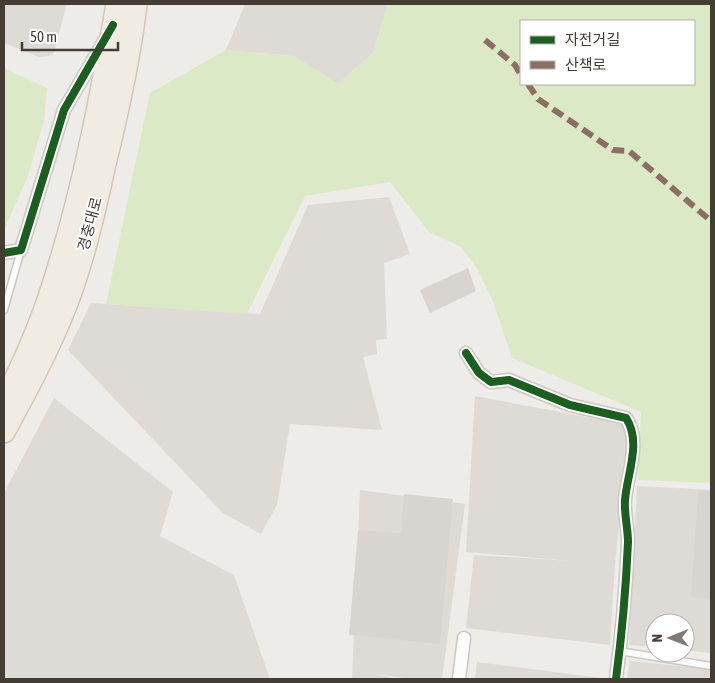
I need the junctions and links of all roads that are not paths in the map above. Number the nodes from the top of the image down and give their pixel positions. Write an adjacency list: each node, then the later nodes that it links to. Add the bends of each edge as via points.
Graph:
1 (117, 4): 3 (main road, 경충대로)
2 (136, 4): 11 (main road, 경충대로, via 118,107 68,302)
3 (113, 25): 4 (street, via 64,110); 7 (main road, 경충대로, via 82,179 50,297)
4 (21, 250): 5 (street); 6 (lane)
5 (4, 254)
6 (4, 310)
7 (33, 340): 9 (main road); 10 (main road, 경충대로)
8 (466, 354): 13 (street, via 479,373 491,382 509,380 570,405 626,418 630,425 634,442 625,502 627,568)
9 (4, 389)
10 (4, 402)
11 (4, 432)
12 (464, 638): 15 (street)
13 (619, 651): 14 (lane); 16 (street)
14 (711, 666)
15 (459, 679)
16 (616, 679)

